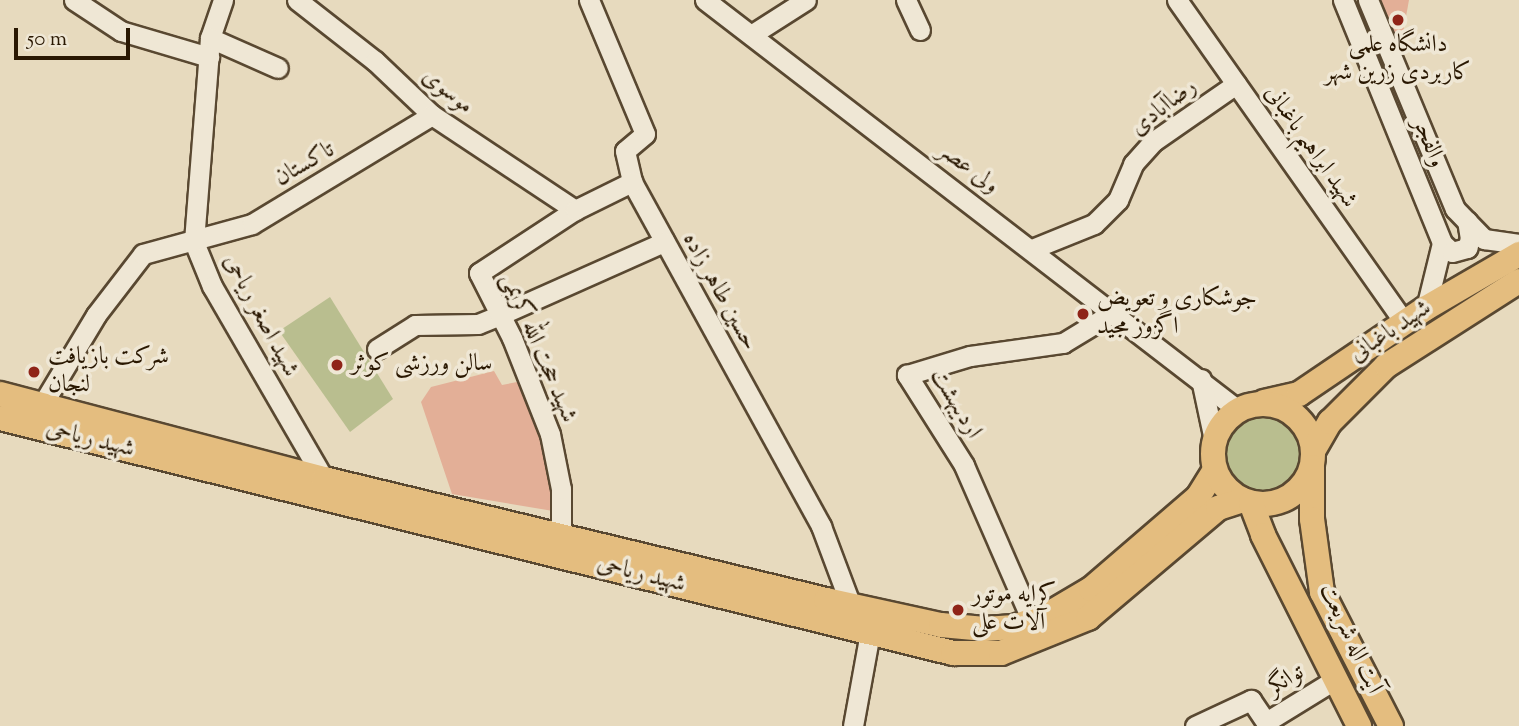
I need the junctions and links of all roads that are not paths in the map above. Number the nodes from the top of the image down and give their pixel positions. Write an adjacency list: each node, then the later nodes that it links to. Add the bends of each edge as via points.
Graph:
1 (74, 0): 13 (street, via 121,30)
2 (223, 0): 13 (street, شهید اصغر ریاحی)
3 (297, 0): 16 (street, موسوی, via 375,61)
4 (589, 0): 17 (street, حسین طاهر زاده, via 645,134 625,151)
5 (705, 0): 12 (street, ولی عصر)
6 (806, 0): 12 (street)
7 (906, 0): 11 (street)
8 (1177, 0): 15 (street, شهید ابراهیم باغبانی)
9 (1343, 0): 22 (street, والفجر)
10 (1368, 0): 19 (street, والفجر, via 1455,209)
11 (920, 30)
12 (751, 35): 24 (street, ولی عصر)
13 (210, 47): 14 (street); 20 (street, شهید اصغر ریاحی)
14 (278, 68)
15 (1236, 84): 24 (street, رضاآبادی, via 1154,141 1133,164 1118,200 1094,224); 30 (street, شهید ابراهیم باغبانی)
16 (432, 115): 18 (street, موسوی); 20 (street, تاکستان, via 252,224)
17 (632, 182): 18 (street, شهید حجت الله کریمی); 21 (street, حسین طاهر زاده)
18 (575, 210): 29 (street, شهید حجت الله کریمی, via 479,273)
19 (1467, 221): 22 (street, via 1467,247 1452,252); 23 (street, والفجر, via 1483,240)
20 (194, 242): 34 (street, تاکستان, via 143,254 96,315); 40 (street, شهید اصغر ریاحی, via 212,286)
21 (664, 242): 29 (street); 43 (street, حسین طاهر زاده, via 821,526)
22 (1442, 243): 27 (street)
23 (1519, 244)
24 (1032, 249): 28 (street, ولی عصر)
25 (1519, 254): 27 (main road, شهید باغبانی)
26 (1519, 281): 38 (main road, شهید باغبانی, via 1386,366 1330,422)
27 (1426, 308): 30 (main road, شهید باغبانی)
28 (1114, 312): 32 (street, ولی عصر); 44 (street, اردیبهشت, via 1063,343 970,356 907,375 964,465)
29 (500, 315): 31 (street, via 478,324 415,325); 42 (street, شهید حجت الله کریمی, via 550,434 562,489)
30 (1404, 322): 35 (main road, شهید باغبانی, via 1299,394)
31 (377, 349)
32 (1201, 379): 35 (street, ولی عصر); 37 (street)
33 (0, 394): 34 (main road, شهید ریاحی)
34 (42, 405): 40 (main road, شهید ریاحی)
35 (1250, 407): 37 (main road, via 1221,426); 38 (main road, via 1276,405 1297,417 1310,435)
36 (0, 418): 45 (main road, شهید ریاحی)
37 (1214, 440): 39 (main road)
38 (1313, 458): 41 (main road, via 1306,481 1282,501); 50 (main road, آیت اله شریعت, via 1312,519 1322,592)
39 (1215, 470): 41 (main road, via 1222,482); 44 (main road, شهید ریاحی, via 1198,496 1110,574)
40 (324, 479): 42 (main road, شهید ریاحی)
41 (1247, 501): 45 (main road, شهید ریاحی, via 1219,508 1088,618 1036,641 1001,653 953,653); 46 (main road, آیت اله شریعت)
42 (561, 537): 43 (main road, شهید ریاحی)
43 (851, 606): 44 (main road, شهید ریاحی, via 985,629)
44 (1032, 621)
45 (870, 632): 47 (street)
46 (1336, 679): 48 (street, توانگر, via 1266,722 1251,700); 49 (main road, آیت اله شریعت)
47 (853, 726)
48 (1195, 726)
49 (1359, 726)
50 (1391, 726)

